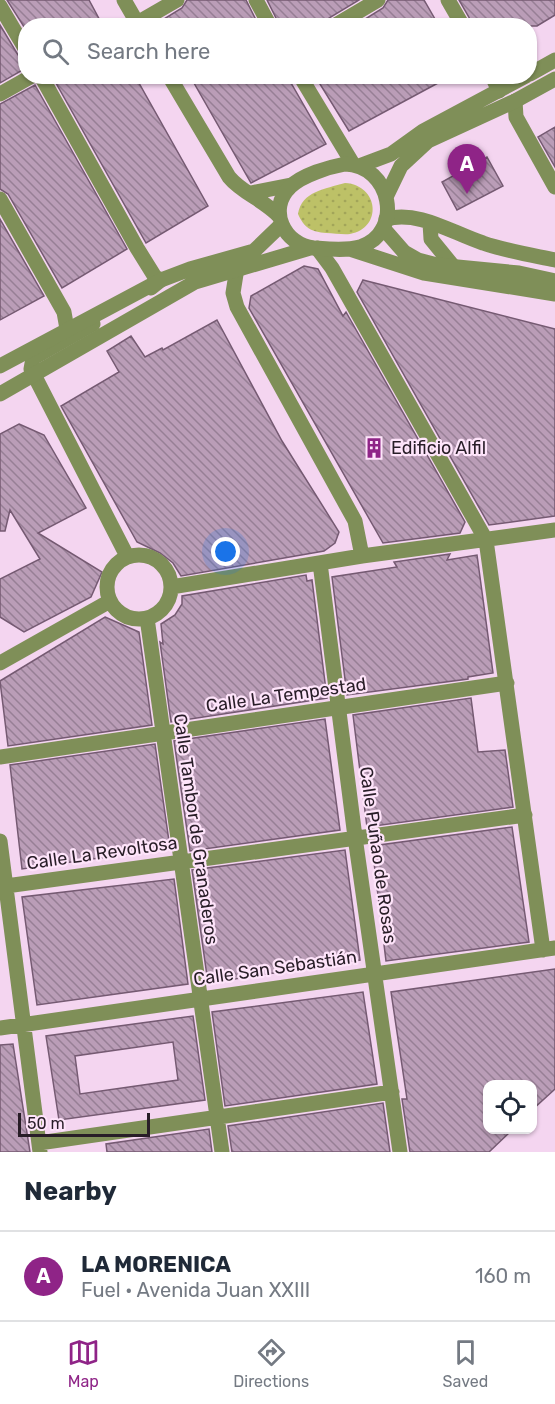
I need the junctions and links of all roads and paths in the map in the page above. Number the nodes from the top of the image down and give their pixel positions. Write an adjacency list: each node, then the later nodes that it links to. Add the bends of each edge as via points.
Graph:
1 (124, 0): 7 (street)
2 (177, 0): 8 (street)
3 (255, 0): 9 (street)
4 (378, 0): 10 (street)
5 (448, 0): 11 (street)
6 (0, 6): 12 (street)
7 (133, 18)
8 (147, 18)
9 (265, 18)
10 (348, 18)
11 (458, 18)
12 (18, 36)
13 (555, 60): 14 (street)
14 (537, 70)
15 (555, 79): 24 (street)
16 (18, 84): 23 (street)
17 (45, 84): 39 (street, via 147,266)
18 (174, 84): 28 (street, via 229,177 241,190)
19 (305, 84): 25 (street)
20 (496, 84): 22 (street)
21 (512, 84): 22 (street)
22 (500, 91): 25 (street, via 423,131 392,154)
23 (0, 94)
24 (515, 101): 27 (street, via 516,117); 29 (street, via 428,141 401,166)
25 (356, 165): 26 (street, via 336,166); 29 (street, via 376,177)
26 (291, 185): 28 (street); 31 (street, via 280,203)
27 (555, 187)
28 (251, 193): 31 (street)
29 (387, 195): 33 (street)
30 (0, 199): 42 (street, via 64,312)
31 (280, 220): 34 (street, via 294,241); 39 (street, via 255,251)
32 (430, 223): 33 (street, via 406,216); 36 (street, via 484,243); 37 (street, via 430,239)
33 (385, 224): 35 (street, via 370,242); 37 (street, via 404,252 418,260)
34 (313, 248): 35 (street); 38 (street); 47 (street, via 332,268)
35 (350, 249): 41 (street, via 424,273)
36 (555, 260)
37 (453, 266): 40 (street)
38 (237, 268): 44 (street, via 185,288); 49 (street, via 233,293 237,307 355,521)
39 (160, 280): 42 (street); 44 (street, via 124,307 33,358)
40 (555, 281)
41 (555, 294)
42 (67, 329): 43 (street)
43 (0, 366)
44 (34, 376): 45 (street); 48 (street)
45 (0, 394)
46 (555, 530): 47 (street)
47 (486, 540): 49 (street); 55 (street)
48 (128, 556): 51 (street, via 138,554 157,560 165,567); 52 (street, via 109,575)
49 (362, 556): 50 (street)
50 (320, 563): 51 (street); 56 (street, Calle Puñao de Rosas)
51 (171, 587): 53 (street, via 165,607)
52 (110, 601): 53 (street, via 130,618); 54 (street)
53 (147, 618): 57 (street, Calle Tambor de Granaderos)
54 (0, 663)
55 (507, 683): 56 (street, Calle La Tempestad); 59 (street)
56 (338, 706): 57 (street, Calle La Tempestad); 60 (street, Calle Puñao de Rosas)
57 (163, 732): 58 (street, Calle La Tempestad); 62 (street, Calle Tambor de Granaderos)
58 (0, 757)
59 (525, 815): 60 (street, Calle La Revoltosa); 64 (street)
60 (355, 837): 62 (street, Calle La Revoltosa); 65 (street, Calle Puñao de Rosas)
61 (0, 841): 63 (street)
62 (180, 861): 63 (street, Calle La Revoltosa); 66 (street, Calle Tambor de Granaderos)
63 (6, 886): 67 (street)
64 (549, 949): 65 (street, Calle San Sebastián)
65 (376, 973): 66 (street, Calle San Sebastián); 69 (street, Calle Puñao de Rosas)
66 (201, 998): 67 (street, Calle San Sebastián); 70 (street, Calle Tambor de Granaderos)
67 (23, 1025): 68 (street, Calle San Sebastián); 71 (street)
68 (0, 1028)
69 (392, 1092): 70 (street); 73 (street, Calle Puñao de Rosas)
70 (217, 1117): 71 (street); 72 (street, Calle Tambor de Granaderos)
71 (40, 1148)
72 (222, 1152)
73 (400, 1152)

